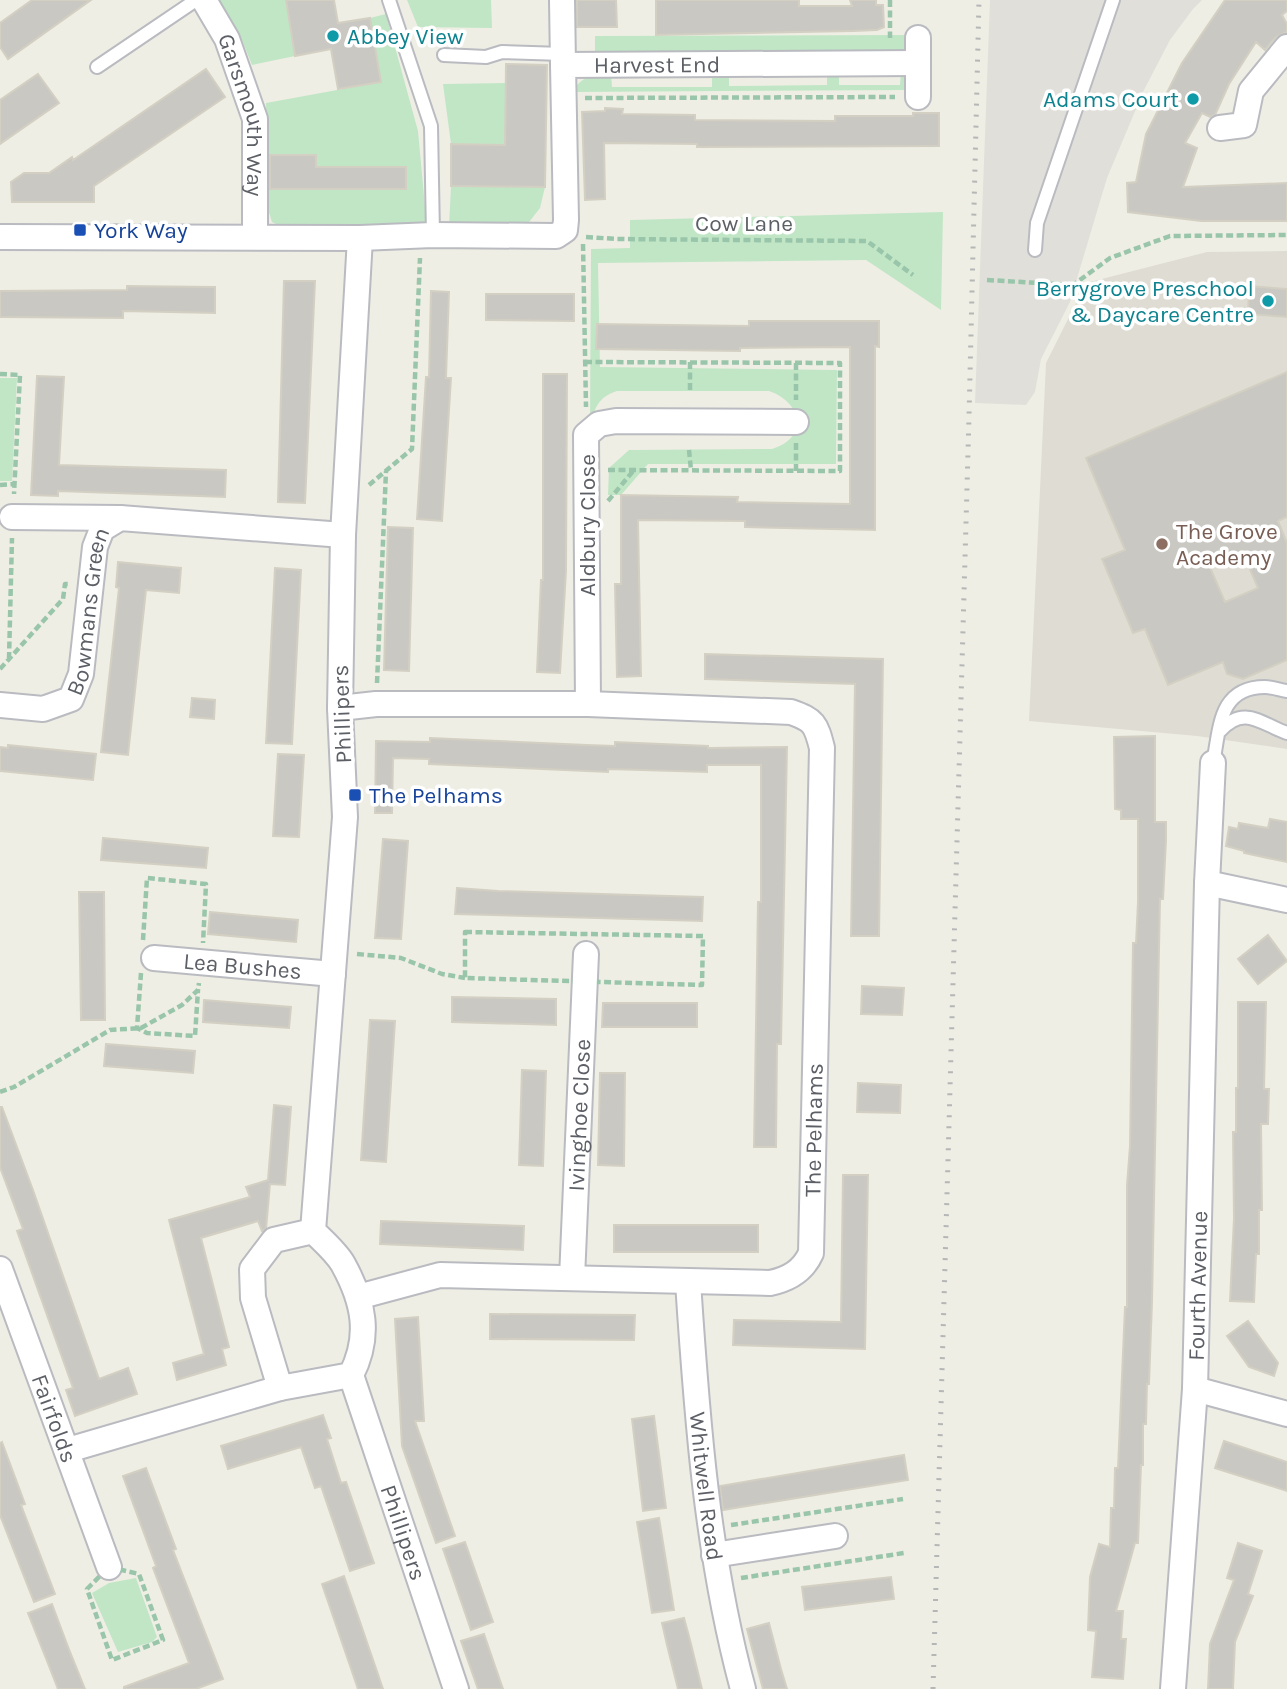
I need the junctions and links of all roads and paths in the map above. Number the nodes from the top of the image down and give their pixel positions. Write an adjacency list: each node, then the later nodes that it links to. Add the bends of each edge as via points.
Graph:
1 (196, 0): 13 (lane)
2 (204, 0): 25 (street, Garsmouth Way, via 227,39 255,119)
3 (389, 0): 23 (lane, via 431,126)
4 (562, 0): 11 (street)
5 (890, 0): 7 (path)
6 (1113, 0): 27 (lane, via 1037,223)
7 (890, 38)
8 (918, 38): 12 (street)
9 (1287, 47): 20 (street, via 1251,91 1244,125)
10 (444, 55): 11 (lane, via 486,57 502,52)
11 (563, 60): 12 (street, Harvest End); 19 (street, Harvest End)
12 (917, 63): 18 (street)
13 (97, 67)
14 (861, 85): 17 (path)
15 (764, 86): 16 (path)
16 (764, 97): 17 (path); 19 (path)
17 (861, 97): 18 (path)
18 (918, 97)
19 (564, 99): 21 (street, Harvest End)
20 (1220, 128)
21 (574, 233): 23 (street); 28 (path, Cow Lane, via 617,239 867,241); 34 (path)
22 (1287, 235): 29 (path, via 1170,236 1110,258 1073,285)
23 (427, 236): 26 (street); 37 (path, via 412,449)
24 (0, 237): 25 (street)
25 (255, 237): 26 (street)
26 (360, 238): 39 (street, Phillipers)
27 (1035, 250)
28 (913, 275)
29 (988, 280)
30 (690, 362): 32 (path)
31 (0, 374): 38 (path, via 20,375 15,484)
32 (690, 393)
33 (796, 422): 34 (street, Aldbury Close, via 616,421 599,424)
34 (586, 435): 48 (street, Aldbury Close)
35 (689, 450): 36 (path)
36 (691, 470)
37 (386, 471): 39 (path, via 362,491); 47 (path)
38 (0, 485)
39 (346, 491): 42 (street, Phillipers)
40 (12, 517): 41 (street); 44 (path)
41 (120, 518): 42 (street, Bowmans Green); 43 (street, Bowmans Green, via 102,529 94,547)
42 (343, 535): 50 (street, Phillipers)
43 (90, 587): 44 (path, via 65,583 63,599); 49 (street, Bowmans Green, via 81,674 71,699 43,709)
44 (9, 659): 45 (path)
45 (0, 669)
46 (1287, 691): 51 (lane, via 1267,687 1240,694 1225,706)
47 (376, 704): 48 (street, The Pelhams); 50 (street, The Pelhams)
48 (588, 704): 65 (street, The Pelhams, via 791,712 816,726 822,748 811,1253 806,1264 783,1280)
49 (0, 705)
50 (340, 708): 58 (street, Phillipers, via 345,817)
51 (1219, 731): 52 (lane, via 1228,722 1248,717); 53 (lane)
52 (1287, 733)
53 (1213, 763): 54 (street, Fourth Avenue)
54 (1207, 883): 55 (street); 69 (street, Fourth Avenue)
55 (1287, 901)
56 (586, 954): 64 (street, Ivinghoe Close)
57 (154, 958): 58 (street, Lea Bushes)
58 (334, 963): 59 (path, via 401,958); 62 (street, Phillipers)
59 (465, 978)
60 (198, 990): 61 (path, via 182,1005 141,1028 110,1030)
61 (0, 1092)
62 (313, 1231): 66 (street, via 342,1262); 68 (street, via 274,1240 251,1269 256,1310)
63 (0, 1269): 71 (street, Fairfolds)
64 (572, 1278): 65 (street, The Pelhams); 66 (street, The Pelhams, via 440,1275)
65 (688, 1282): 73 (street, Whitwell Road)
66 (358, 1297): 67 (street, via 364,1333 361,1356)
67 (351, 1375): 68 (street); 79 (street, Phillipers)
68 (280, 1388): 71 (street)
69 (1195, 1389): 70 (street); 81 (street, Fourth Avenue)
70 (1287, 1414)
71 (68, 1450): 77 (street, Fairfolds)
72 (903, 1499): 73 (path)
73 (710, 1528): 76 (street, Whitwell Road)
74 (835, 1536): 76 (street)
75 (904, 1553): 78 (path)
76 (714, 1555): 78 (street, Whitwell Road)
77 (109, 1567): 77 (path, via 139,1574 163,1640 112,1660 86,1589)
78 (720, 1581): 80 (street, Whitwell Road)
79 (456, 1689)
80 (743, 1689)
81 (1173, 1689)

